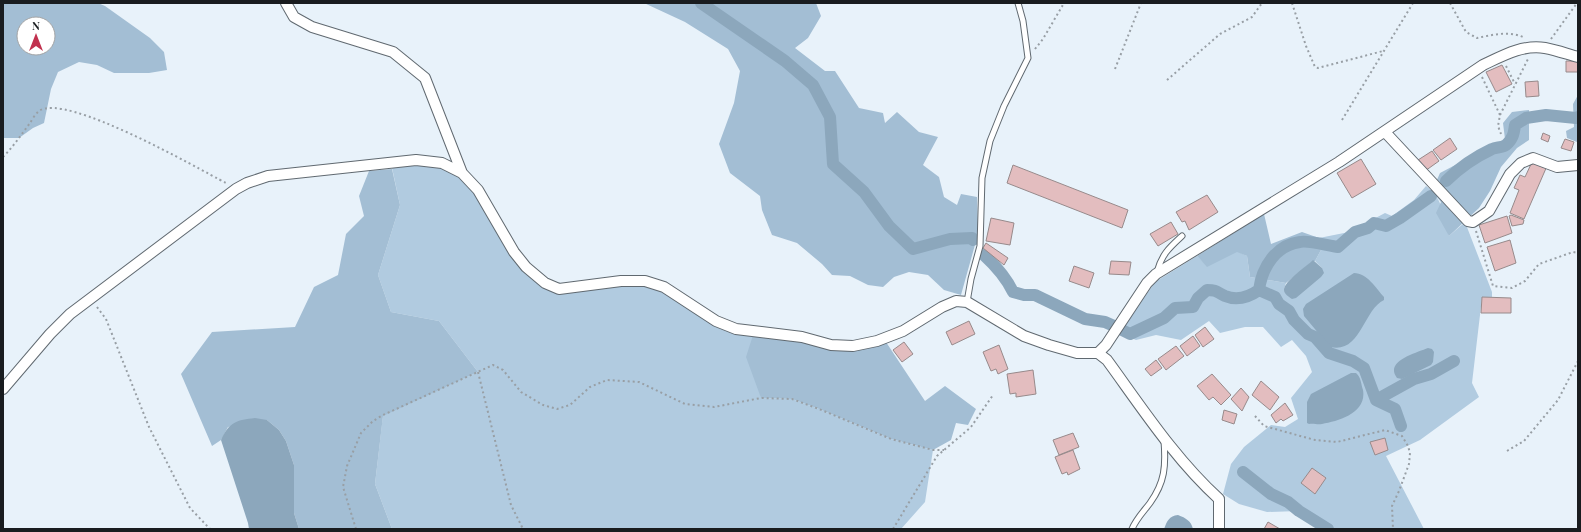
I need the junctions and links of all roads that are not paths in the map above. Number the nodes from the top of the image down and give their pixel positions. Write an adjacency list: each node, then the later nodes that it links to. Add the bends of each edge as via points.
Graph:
1 (286, 3): 6 (street, via 294,17 312,27 393,52 425,78)
2 (1018, 3): 9 (lane, via 1028,58 990,140 982,178 980,246)
3 (1578, 57): 4 (street, via 1539,48 1508,53 1478,69)
4 (1385, 132): 5 (street, via 1468,221 1473,222 1489,212 1510,174 1521,163 1534,158 1557,167); 8 (street)
5 (1578, 165)
6 (462, 173): 9 (street, via 478,190 514,252 526,267 545,283 559,289 621,281 645,281 664,287 716,321 736,329 802,337 831,345 853,346 877,342 904,331 942,307 956,301); 11 (street, via 442,163 416,160 268,176 247,183 70,314)
7 (1182, 236): 8 (lane, via 1165,252)
8 (1156, 274): 10 (street)
9 (967, 302): 10 (street, via 1024,336 1078,353)
10 (1098, 353): 12 (street, via 1107,360)
11 (3, 390)
12 (1164, 440): 13 (lane, via 1166,462 1162,482); 14 (street, via 1200,482 1219,499)
13 (1132, 529)
14 (1219, 529)

